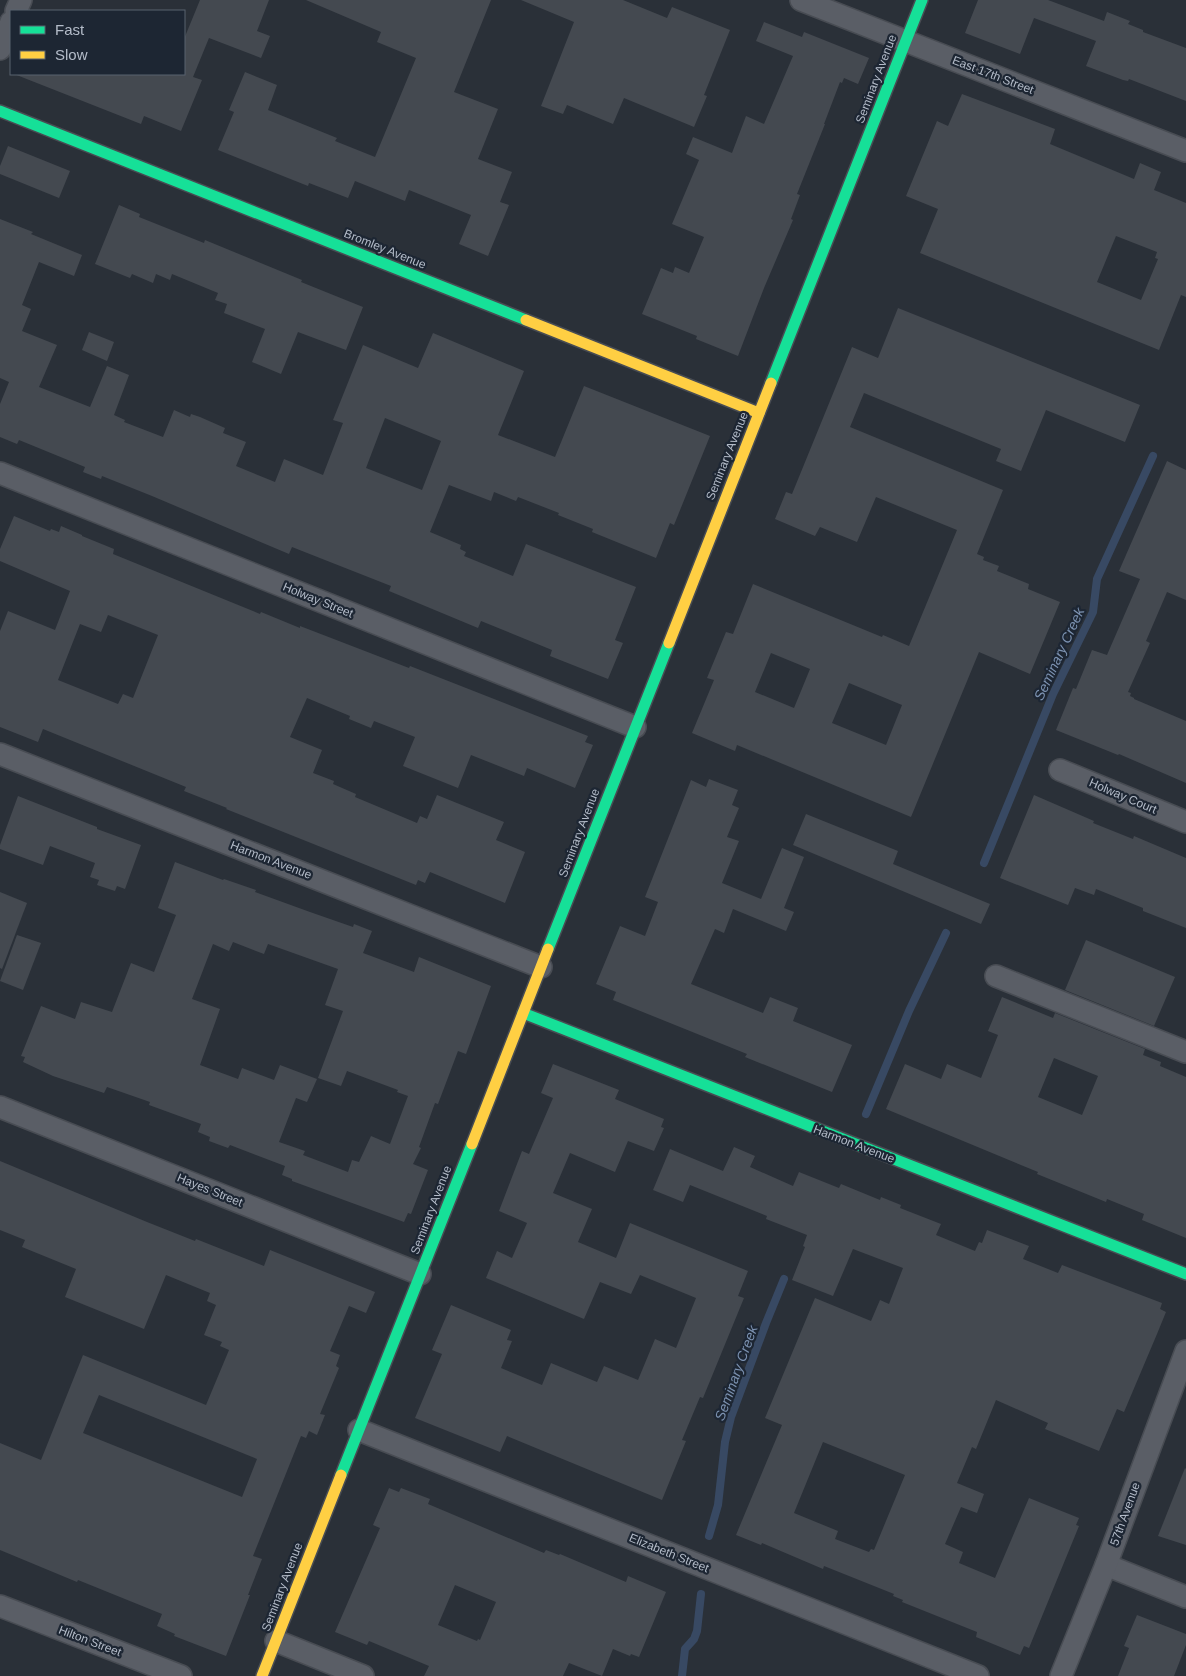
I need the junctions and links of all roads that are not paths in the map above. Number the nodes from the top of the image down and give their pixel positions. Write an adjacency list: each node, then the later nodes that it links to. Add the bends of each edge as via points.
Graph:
1 (801, 0): 4 (street, East 17th Street)
2 (922, 0): 4 (street, Seminary Avenue)
3 (10, 24): 5 (street)
4 (906, 41): 7 (street, East 17th Street); 8 (street, Seminary Avenue)
5 (0, 49)
6 (0, 111): 8 (street, Bromley Avenue)
7 (1186, 151)
8 (759, 413): 10 (street, Seminary Avenue)
9 (0, 473): 10 (street, Holway Street)
10 (636, 727): 14 (street, Seminary Avenue)
11 (0, 754): 14 (street, Harmon Avenue)
12 (1060, 770): 13 (street, Holway Court)
13 (1186, 822)
14 (541, 966): 16 (street, Seminary Avenue)
15 (996, 976): 17 (street)
16 (523, 1013): 19 (street, Seminary Avenue); 20 (street, Harmon Avenue)
17 (1186, 1052)
18 (0, 1106): 19 (street, Hayes Street)
19 (420, 1274): 22 (street, Seminary Avenue)
20 (1186, 1274)
21 (1186, 1351): 23 (street, 57th Avenue)
22 (359, 1430): 26 (street, Seminary Avenue); 30 (street, Elizabeth Street)
23 (1106, 1566): 24 (street); 31 (street, 57th Avenue)
24 (1186, 1597)
25 (0, 1606): 27 (street, Hilton Street)
26 (276, 1641): 28 (street, Seminary Avenue); 29 (street)
27 (181, 1676)
28 (262, 1676)
29 (363, 1676)
30 (978, 1676)
31 (1061, 1676)

